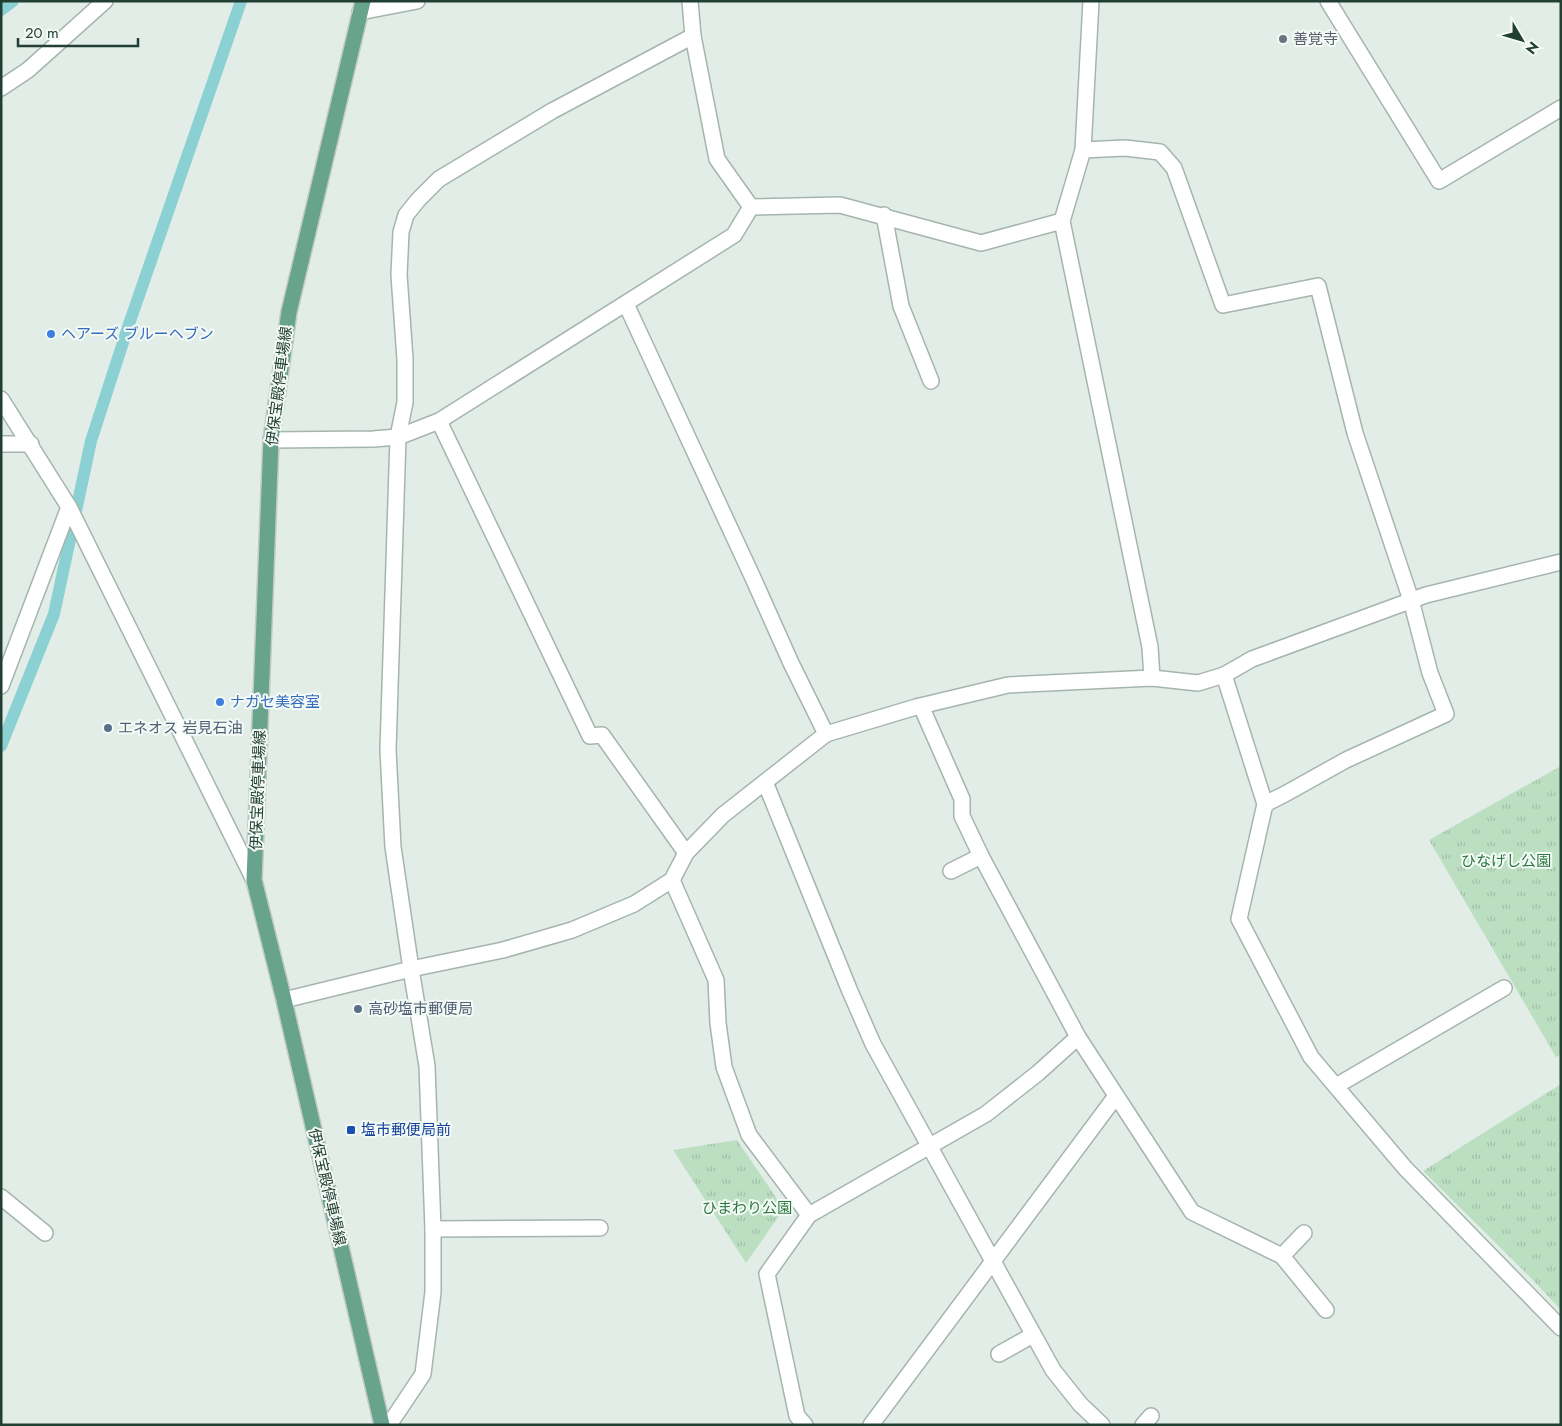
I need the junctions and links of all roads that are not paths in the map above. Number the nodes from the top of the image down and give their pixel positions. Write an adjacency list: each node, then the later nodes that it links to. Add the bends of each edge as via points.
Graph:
1 (105, 1): 8 (street, via 28,70)
2 (417, 1): 6 (street)
3 (690, 1): 7 (street)
4 (1091, 1): 10 (street)
5 (1328, 1): 9 (street, via 1439,181)
6 (362, 7): 19 (main road, 伊保宝殿停車場線, via 289,312)
7 (693, 36): 11 (street, via 717,159); 18 (street, via 552,110 439,179 406,215 401,232 399,275 405,402)
8 (1, 88)
9 (1561, 108)
10 (1083, 150): 13 (street); 24 (street, via 1125,148 1160,152 1174,168 1223,305 1318,286 1355,433)
11 (751, 207): 12 (street, via 840,205); 14 (street, via 734,235)
12 (884, 216): 13 (street, via 981,243); 15 (street, via 901,306)
13 (1062, 221): 26 (street, via 1148,638)
14 (626, 304): 17 (street); 29 (street)
15 (931, 380)
16 (1, 399): 21 (street)
17 (439, 421): 18 (street); 32 (street, via 590,736 602,735)
18 (398, 438): 19 (street); 37 (street, via 388,750 393,847)
19 (271, 440): 35 (main road, 伊保宝殿停車場線)
20 (1, 444): 21 (street)
21 (31, 444): 22 (street)
22 (69, 507): 27 (street); 35 (street)
23 (1561, 562): 24 (street)
24 (1411, 600): 25 (street, via 1252,659); 31 (street, via 1430,673 1446,714 1346,760)
25 (1224, 675): 26 (street, via 1198,683); 31 (street)
26 (1152, 678): 28 (street, via 1008,685)
27 (1, 686)
28 (921, 706): 29 (street); 33 (street, via 962,799 962,816)
29 (826, 734): 30 (street)
30 (766, 782): 32 (street, via 723,815); 43 (street, via 873,1044)
31 (1265, 804): 41 (street, via 1239,919 1311,1057)
32 (686, 853): 36 (street)
33 (981, 856): 34 (street); 40 (street)
34 (951, 871)
35 (254, 880): 39 (main road, 伊保宝殿停車場線)
36 (672, 880): 37 (street, via 634,904 572,930 503,950); 45 (street, via 716,980 724,1067 749,1135)
37 (411, 969): 39 (street); 46 (street, via 427,1066)
38 (1504, 988): 41 (street)
39 (284, 1000): 57 (main road, 伊保宝殿停車場線)
40 (1078, 1038): 42 (street); 43 (street, via 986,1114)
41 (1336, 1086): 53 (street, via 1406,1168)
42 (1116, 1096): 50 (street, via 1192,1212); 51 (street)
43 (929, 1147): 45 (street); 51 (street)
44 (1, 1197): 48 (street)
45 (809, 1215): 56 (street, via 767,1274)
46 (433, 1228): 47 (street); 58 (street, via 433,1292 423,1374)
47 (600, 1228)
48 (45, 1233)
49 (1304, 1233): 50 (street)
50 (1282, 1256): 52 (street)
51 (993, 1261): 54 (street); 59 (street)
52 (1326, 1310)
53 (1561, 1328)
54 (1033, 1335): 55 (street); 60 (street, via 1053,1370)
55 (999, 1354)
56 (796, 1422)
57 (382, 1425)
58 (389, 1425)
59 (871, 1425)
60 (1102, 1425)

